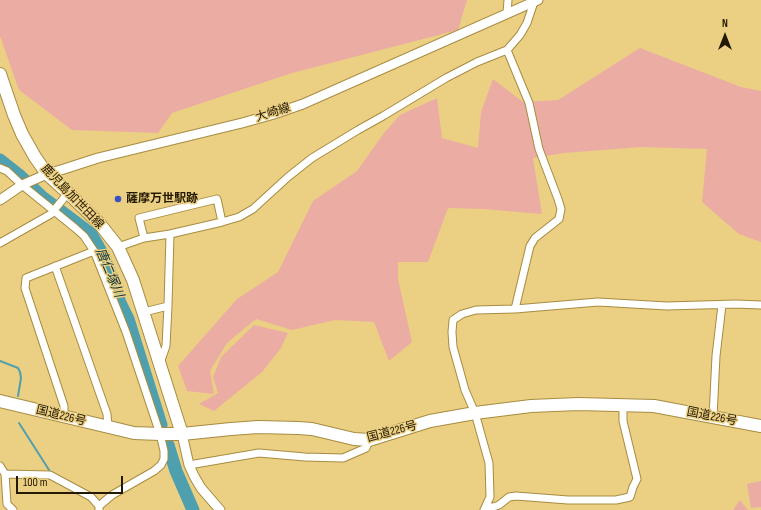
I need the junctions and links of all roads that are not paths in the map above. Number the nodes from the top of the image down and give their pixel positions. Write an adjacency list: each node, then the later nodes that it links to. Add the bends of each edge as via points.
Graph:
1 (508, 0): 3 (street)
2 (536, 1): 3 (street, 大崎線); 4 (street, via 520,35)
3 (507, 13): 7 (street, 大崎線, via 303,104 242,123 98,158)
4 (507, 50): 12 (street, via 446,78 358,130 312,158 253,209); 22 (street, via 529,103 539,150 561,209 559,219 535,238 530,246)
5 (0, 74): 7 (main road, 鹿児島加世田線, via 22,134)
6 (0, 168): 8 (street)
7 (47, 174): 8 (street, 大崎線); 9 (main road, 鹿児島加世田線)
8 (23, 185): 10 (street, 大崎線); 11 (street)
9 (65, 198): 11 (street); 16 (main road, 鹿児島加世田線, via 98,223)
10 (0, 200)
11 (55, 211): 15 (street); 17 (street, via 84,236)
12 (222, 222): 13 (street); 14 (street, via 217,199 139,218)
13 (170, 234): 14 (street); 21 (street)
14 (144, 238): 16 (street)
15 (0, 243)
16 (118, 247): 23 (main road, 鹿児島加世田線, via 134,280)
17 (94, 251): 18 (street); 32 (street, via 126,332)
18 (55, 266): 28 (street, via 26,278 25,288 64,406); 31 (street, via 107,414)
19 (722, 305): 20 (street); 22 (street, via 667,306 598,302); 29 (street)
20 (761, 305)
21 (168, 306): 23 (street); 24 (street, via 166,346)
22 (515, 309): 27 (street, via 476,310 453,320 453,347 465,390)
23 (144, 312): 24 (main road, 鹿児島加世田線)
24 (160, 364): 33 (main road, 鹿児島加世田線)
25 (0, 401): 28 (main road, 国道226号)
26 (623, 404): 27 (main road, 国道226号, via 531,406); 29 (main road, 国道226号, via 654,406); 39 (street, via 623,421 638,479 630,497 616,500 568,500 516,496 509,497 493,508)
27 (475, 413): 34 (main road, 国道226号, via 430,421); 39 (street, via 488,463 490,497)
28 (64, 416): 31 (main road, 国道226号)
29 (713, 417): 30 (main road, 国道226号)
30 (761, 426)
31 (108, 427): 32 (main road, 国道226号, via 134,433)
32 (160, 434): 33 (main road, 国道226号); 38 (street, via 164,451 161,465 112,495)
33 (182, 434): 34 (main road, 国道226号, via 258,427 298,428); 35 (street)
34 (369, 440): 35 (street, via 366,448 343,458 305,458 259,452)
35 (189, 465): 41 (street, via 201,488)
36 (0, 466): 37 (street)
37 (5, 474): 38 (street, via 50,475 90,497); 40 (street, via 7,504)
38 (99, 508)
39 (485, 508)
40 (13, 510)
41 (220, 510)

